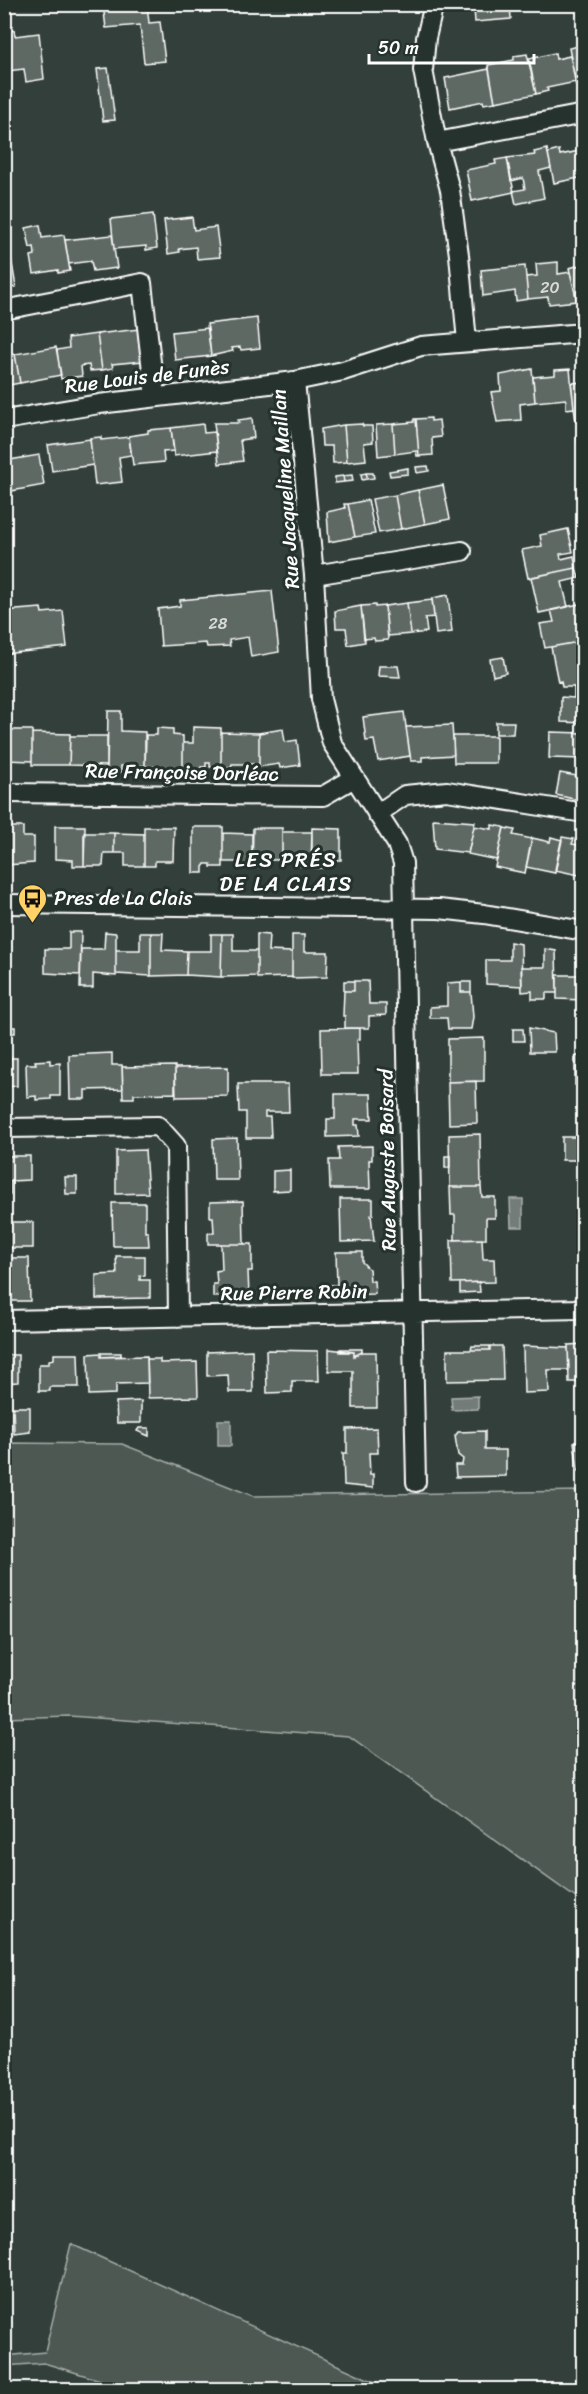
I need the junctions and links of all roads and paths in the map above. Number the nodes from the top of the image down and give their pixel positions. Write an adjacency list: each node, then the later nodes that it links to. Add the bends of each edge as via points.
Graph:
1 (434, 4): 3 (street, via 423,70)
2 (584, 114): 3 (street)
3 (436, 142): 6 (street, via 455,217)
4 (4, 310): 8 (street, via 142,283)
5 (584, 333): 6 (street, Rue Jacqueline Maillan)
6 (467, 342): 7 (street, Rue Jacqueline Maillan, via 421,346 343,371)
7 (295, 381): 8 (street, Rue Louis de Funès); 11 (street, Rue Jacqueline Maillan)
8 (155, 397): 9 (street, Rue Louis de Funès)
9 (4, 420)
10 (462, 551): 11 (street)
11 (314, 575): 12 (street, Rue Jacqueline Maillan, via 321,699 332,742)
12 (354, 778): 13 (street, Rue Françoise Dorléac, via 322,796); 15 (street, Rue Jacqueline Maillan)
13 (4, 793)
14 (584, 813): 15 (street, via 447,791 405,795)
15 (377, 814): 17 (street, Rue Jacqueline Maillan, via 397,844 403,863)
16 (4, 904): 17 (street)
17 (404, 909): 18 (street, via 484,914); 21 (street, Rue Auguste Boisard)
18 (584, 931)
19 (4, 1128): 22 (street, via 158,1125 176,1146)
20 (584, 1310): 21 (street, Rue Pierre Robin)
21 (412, 1313): 22 (street, Rue Pierre Robin); 24 (street, Rue Auguste Boisard)
22 (178, 1317): 23 (street, Rue Pierre Robin)
23 (4, 1320)
24 (416, 1482)

